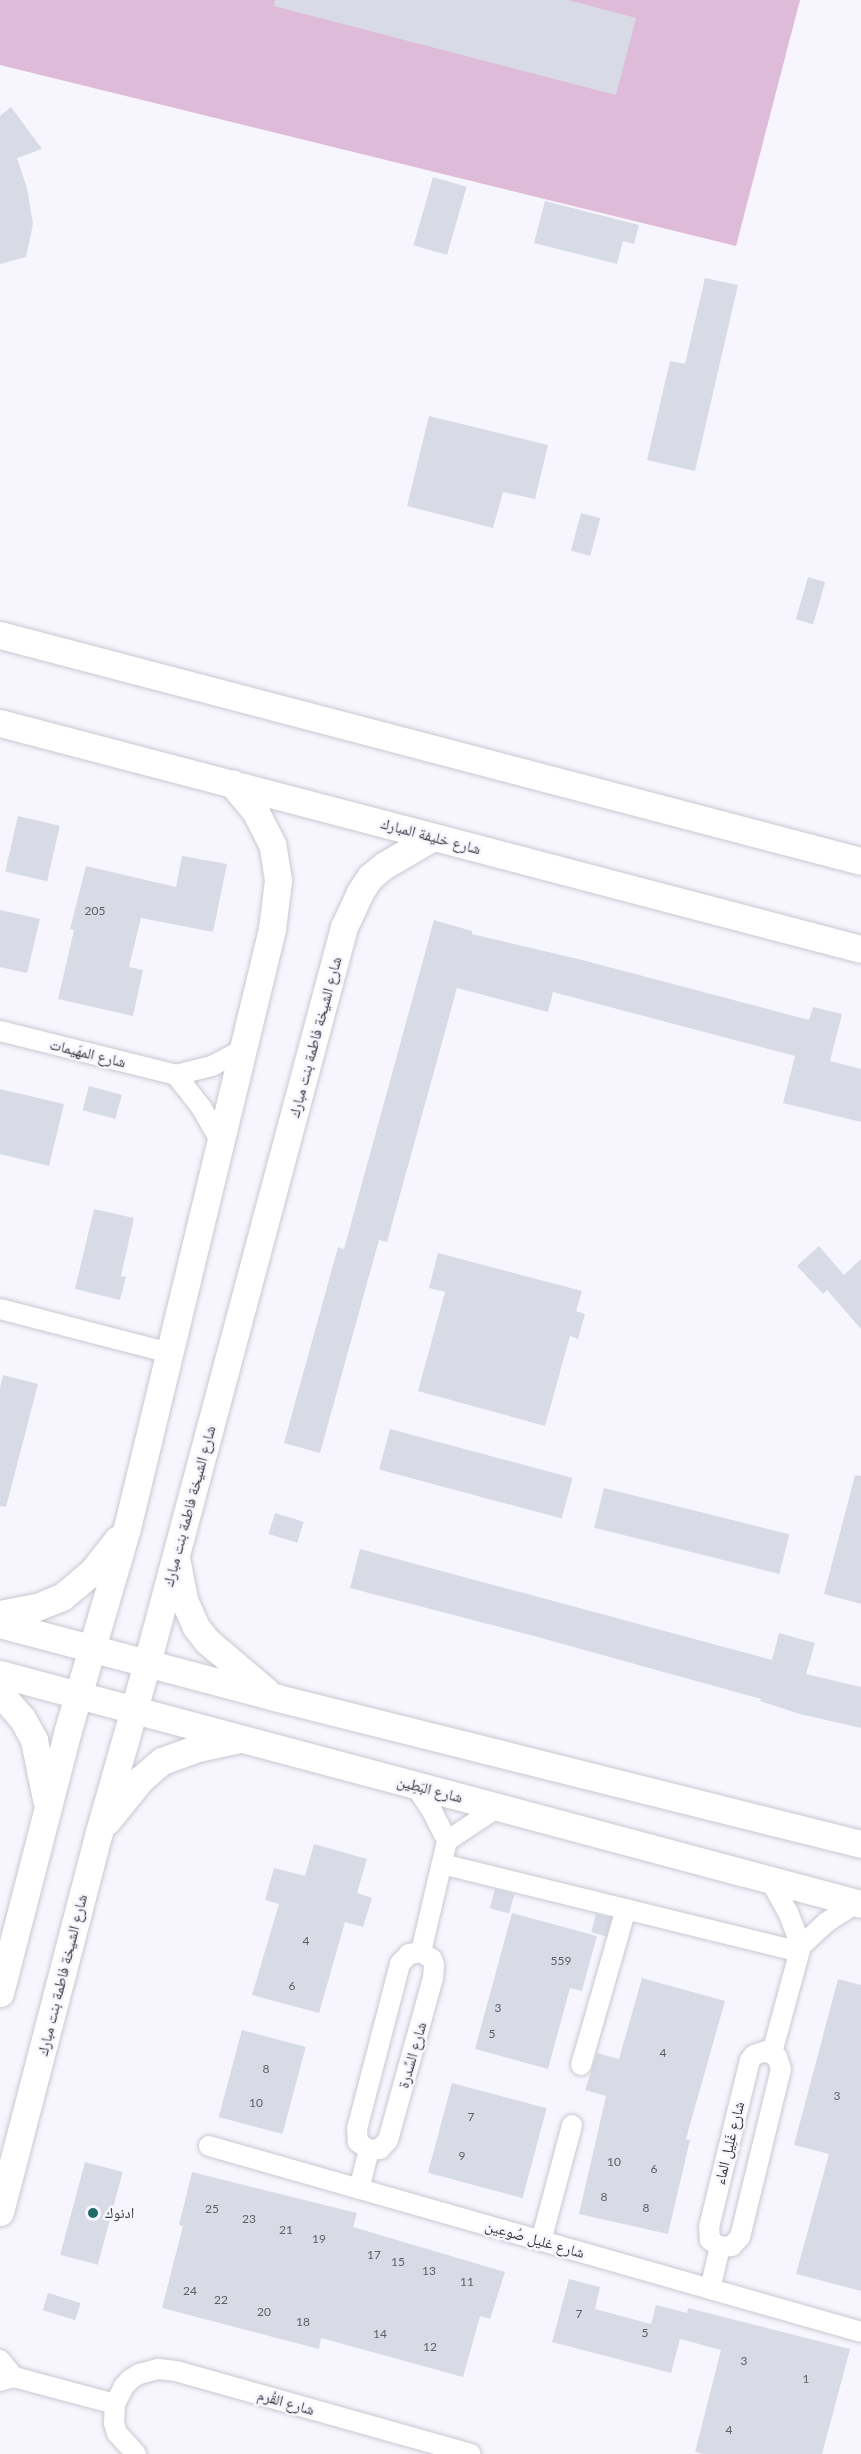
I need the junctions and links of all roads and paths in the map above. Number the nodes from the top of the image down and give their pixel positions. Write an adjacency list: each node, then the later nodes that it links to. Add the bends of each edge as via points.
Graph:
1 (0, 635): 5 (main road)
2 (0, 723): 3 (main road, شارع خليفة المبارك)
3 (232, 783): 4 (main road, شارع خليفة المبارك); 8 (main road, via 266,827 278,880 272,929)
4 (433, 837): 6 (main road, شارع خليفة المبارك); 14 (main road, شارع الشيخة فاطمة بنت مبارك, via 370,878 344,927)
5 (861, 861)
6 (861, 949)
7 (0, 1031): 9 (street, شارع المهَيمات)
8 (244, 1048): 9 (street, شارع المهَيمات, via 212,1066); 10 (main road)
9 (176, 1075): 10 (street)
10 (221, 1142): 12 (main road)
11 (0, 1309): 12 (street)
12 (170, 1353): 13 (main road)
13 (127, 1528): 15 (main road, via 73,1590 37,1607); 17 (main road)
14 (175, 1556): 18 (main road, شارع الشيخة فاطمة بنت مبارك); 22 (main road, via 184,1600 196,1627 207,1641)
15 (0, 1614)
16 (0, 1624): 17 (main road)
17 (91, 1648): 18 (main road); 21 (main road)
18 (147, 1663): 22 (main road); 23 (main road, شارع الشيخة فاطمة بنت مبارك)
19 (0, 1674): 21 (main road, شارع البَطِين)
20 (0, 1693): 26 (main road, via 22,1718 33,1740)
21 (78, 1694): 23 (main road, شارع البَطِين); 26 (main road)
22 (274, 1697): 30 (main road)
23 (134, 1710): 24 (main road, شارع البَطِين); 28 (main road, شارع الشيخة فاطمة بنت مبارك)
24 (243, 1739): 25 (main road, شارع البَطِين); 28 (main road, via 198,1748 162,1761 141,1779)
25 (414, 1785): 27 (main road, شارع البَطِين); 29 (street, via 434,1813)
26 (47, 1808): 35 (main road)
27 (498, 1808): 29 (street); 32 (main road, شارع البَطِين)
28 (99, 1832): 45 (main road, شارع الشيخة فاطمة بنت مبارك)
29 (447, 1841): 31 (street)
30 (861, 1844)
31 (442, 1864): 34 (street); 37 (street)
32 (770, 1880): 33 (main road, شارع البَطِين); 36 (street, via 788,1912)
33 (859, 1903): 36 (street, via 827,1922)
34 (626, 1909): 36 (street); 40 (street)
35 (9, 1929): 38 (main road)
36 (800, 1949): 39 (street)
37 (421, 1952): 43 (street, via 404,1958 357,2129 358,2142); 43 (street, شارع السِّدرة, via 434,1965 433,1977 388,2140 380,2149)
38 (0, 1993)
39 (772, 2053): 47 (street, via 781,2069 740,2237 732,2246); 47 (street, شارع غَلِيل الماء, via 754,2055 748,2066 709,2227 710,2240)
40 (581, 2065)
41 (572, 2125): 46 (street)
42 (209, 2146): 44 (street, شارع غليل صُوعِين)
43 (369, 2150): 44 (street)
44 (359, 2189): 46 (street, شارع غليل صُوعِين)
45 (0, 2212)
46 (541, 2241): 48 (street, شارع غليل صُوعِين)
47 (720, 2247): 48 (street)
48 (710, 2289): 49 (street, شارع غليل صُوعِين)
49 (861, 2332)
50 (0, 2360): 51 (street)
51 (7, 2379): 52 (street)
52 (115, 2404): 53 (street, via 117,2433); 54 (street, شارع القُرم, via 124,2386 139,2374 167,2370)
53 (136, 2454)
54 (471, 2454)

